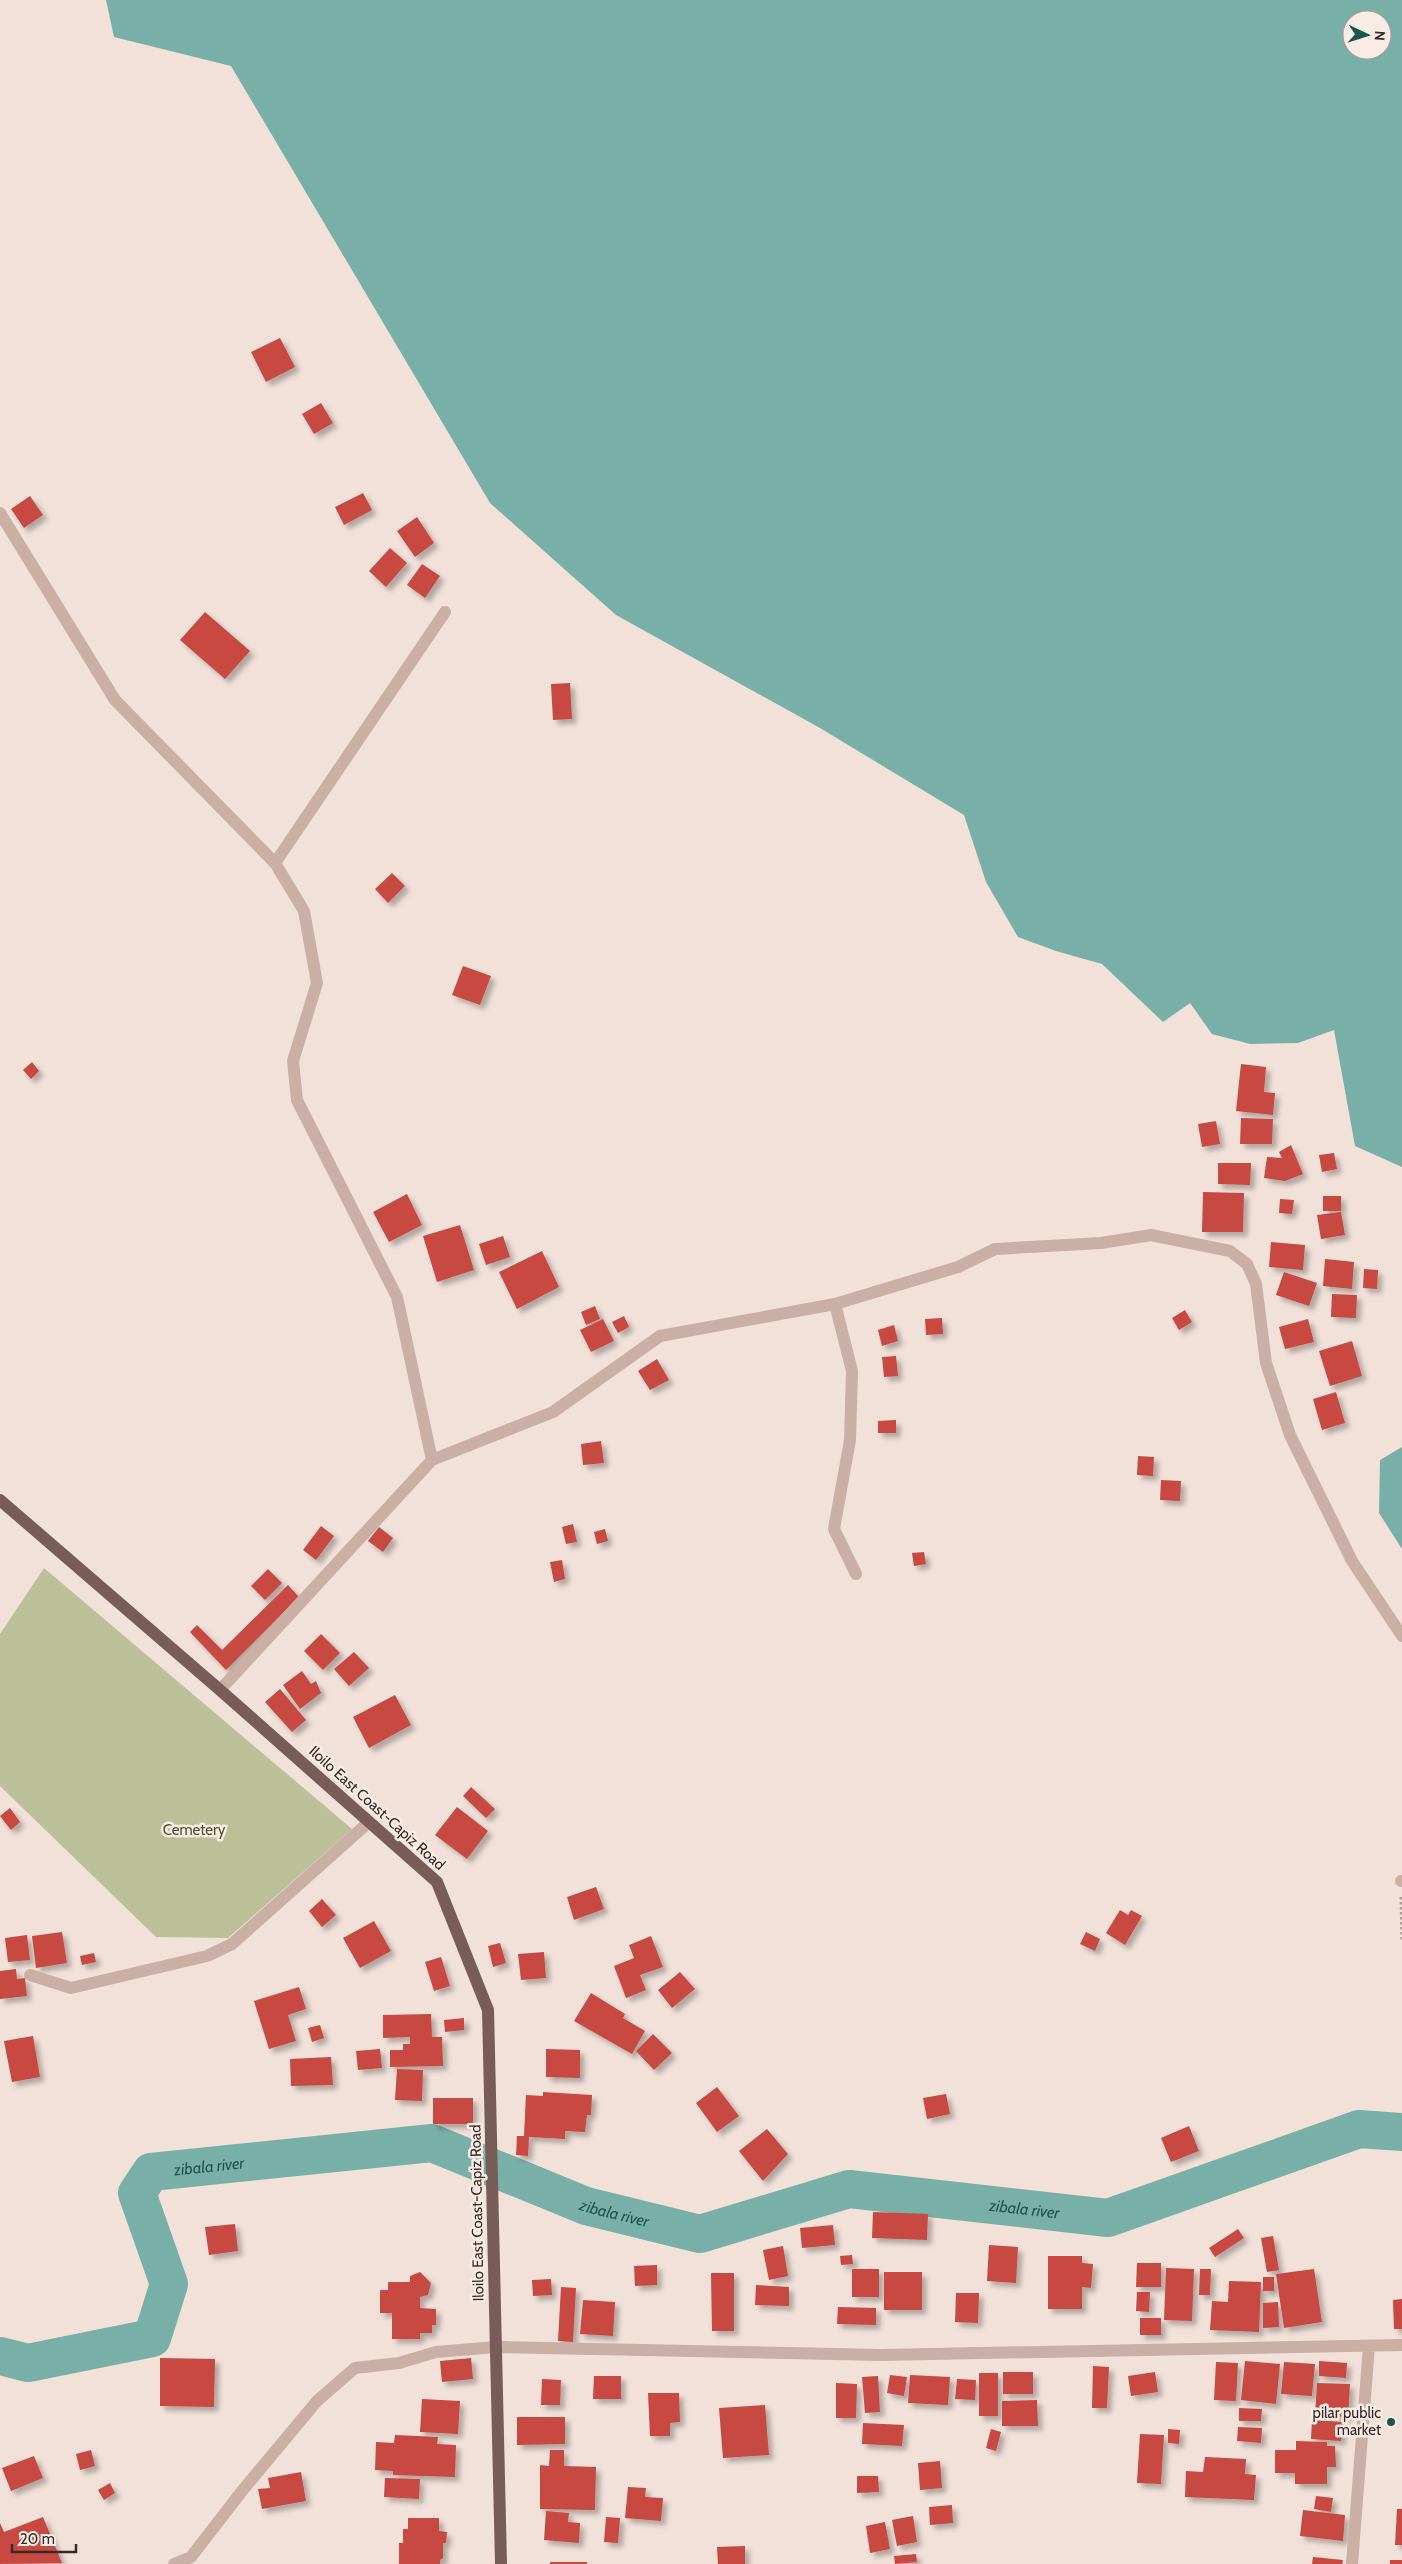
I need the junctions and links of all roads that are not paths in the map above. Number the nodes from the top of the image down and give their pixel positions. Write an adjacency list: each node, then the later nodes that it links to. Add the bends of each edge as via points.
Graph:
1 (0, 513): 3 (street, via 115,700)
2 (445, 612): 3 (street)
3 (276, 863): 5 (street, via 304,912 317,983 294,1061 297,1100 397,1298)
4 (835, 1304): 5 (street, via 660,1336 553,1412); 7 (street, via 852,1371 850,1440 834,1529); 8 (street, via 958,1267 995,1249 1101,1243 1151,1234 1230,1252 1247,1264 1256,1284 1266,1363 1290,1434 1352,1561)
5 (432, 1460): 9 (street)
6 (0, 1500): 9 (main road, Iloilo East Coast-Capiz Road)
7 (856, 1574)
8 (1402, 1636)
9 (220, 1690): 10 (main road, Iloilo East Coast-Capiz Road)
10 (369, 1822): 11 (street, via 232,1944 207,1956 72,1988); 14 (main road, Iloilo East Coast-Capiz Road, via 437,1882 488,2010)
11 (30, 1975)
12 (1402, 2345): 13 (street)
13 (1369, 2346): 14 (street, via 881,2355); 17 (street)
14 (496, 2347): 15 (street, via 436,2352 399,2363 355,2368 317,2401 191,2557); 16 (main road, Iloilo East Coast-Capiz Road)
15 (174, 2564)
16 (501, 2564)
17 (1352, 2564)

